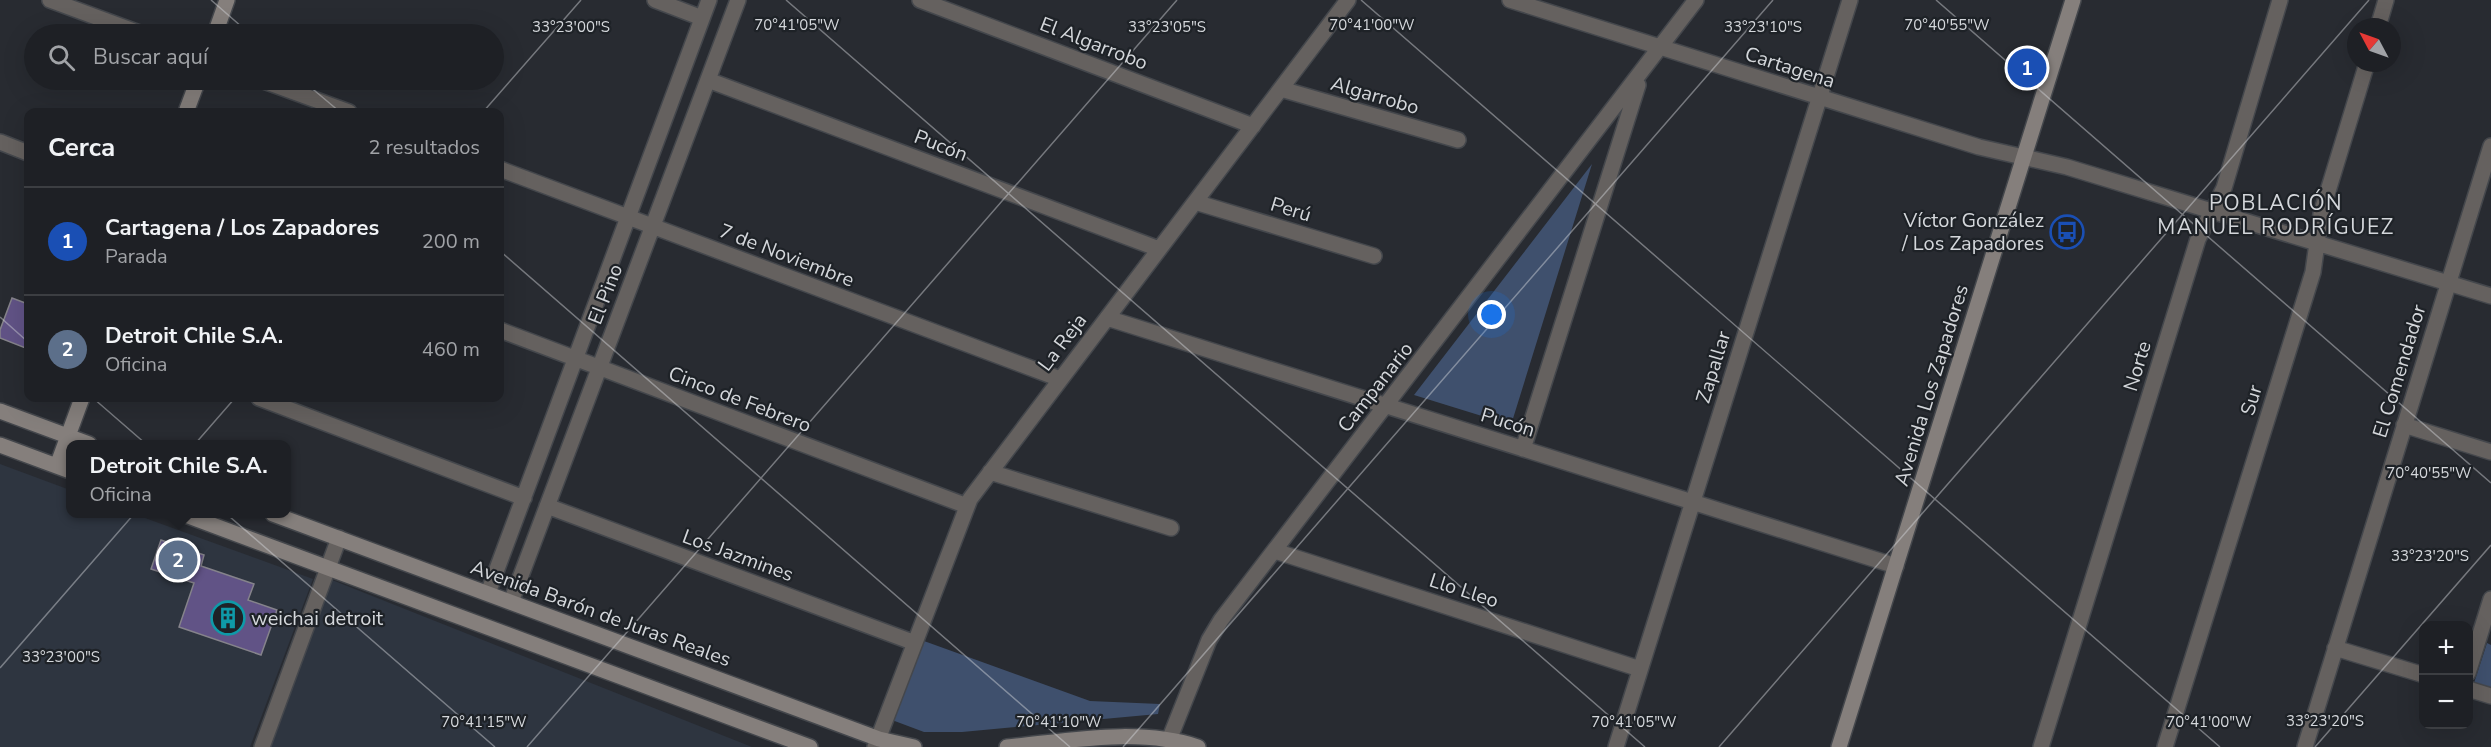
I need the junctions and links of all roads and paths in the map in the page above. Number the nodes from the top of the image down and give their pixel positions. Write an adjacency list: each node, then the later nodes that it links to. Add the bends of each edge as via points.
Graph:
1 (50, 0): 16 (street)
2 (227, 0): 17 (street)
3 (655, 0): 14 (street)
4 (709, 0): 14 (street, El Pino)
5 (738, 0): 21 (street, El Pino)
6 (920, 0): 28 (street, El Algarrobo)
7 (1510, 0): 18 (street, Cartagena)
8 (1696, 0): 18 (street, Campanario)
9 (1850, 0): 25 (street, Zapallar)
10 (2073, 0): 33 (street, Avenida Los Zapadores)
11 (2280, 0): 36 (street, Norte, via 2224,188)
12 (2386, 0): 15 (street)
13 (1346, 1): 22 (street, La Reja)
14 (702, 18): 37 (street, El Pino)
15 (2381, 18)
16 (115, 24)
17 (218, 24)
18 (1660, 48): 20 (street, Campanario); 25 (street, Cartagena)
19 (2364, 72): 39 (street, Sur, via 2321,214)
20 (1641, 75): 51 (street, Campanario); 58 (street, Campanario)
21 (708, 80): 38 (street, El Pino); 40 (street, Pucón)
22 (1281, 89): 28 (street, La Reja); 29 (street, Algarrobo)
23 (194, 90): 26 (street)
24 (288, 90): 27 (street)
25 (1819, 99): 33 (street, Cartagena); 64 (street, Zapallar)
26 (188, 108)
27 (338, 108)
28 (1253, 126): 35 (street, La Reja)
29 (1458, 140)
30 (0, 142): 32 (street)
31 (2491, 146): 42 (street, El Comendador)
32 (24, 151)
33 (2025, 157): 36 (street, Cartagena); 72 (street, Avenida Los Zapadores)
34 (504, 171): 37 (street, 7 de Noviembre)
35 (1195, 202): 40 (street, La Reja); 41 (street, Perú)
36 (2212, 211): 39 (street, Cartagena); 95 (street, Norte, via 2198,239)
37 (628, 218): 38 (street, 7 de Noviembre); 46 (street, El Pino)
38 (652, 226): 47 (street, El Pino); 48 (street, 7 de Noviembre)
39 (2317, 243): 42 (street, Cartagena); 96 (street, Sur, via 2313,272)
40 (1159, 249): 44 (street, La Reja)
41 (1374, 255)
42 (2449, 282): 43 (street, Cartagena); 53 (street, El Comendador)
43 (2491, 296)
44 (1107, 318): 48 (street, La Reja); 51 (street, Pucón)
45 (504, 332): 46 (street, Cinco de Febrero)
46 (576, 359): 47 (street, Cinco de Febrero); 63 (street, El Pino)
47 (599, 368): 65 (street, El Pino); 66 (street, Cinco de Febrero)
48 (1060, 380): 62 (street, La Reja)
49 (81, 402): 54 (street)
50 (270, 402): 63 (street)
51 (1387, 406): 58 (street, Pucón); 71 (street, Campanario)
52 (0, 411): 54 (street)
53 (2404, 425): 60 (street); 79 (street, El Comendador)
54 (68, 436): 55 (street); 56 (street)
55 (68, 440)
56 (79, 440)
57 (0, 444): 61 (street)
58 (1522, 448): 64 (street, Pucón)
59 (66, 452): 61 (street)
60 (2491, 452)
61 (64, 469)
62 (990, 472): 66 (street, La Reja); 69 (street)
63 (524, 498): 74 (street, El Pino)
64 (1693, 502): 72 (street, Pucón); 81 (street, Zapallar)
65 (547, 506): 76 (street, El Pino); 78 (street, Los Jazmines)
66 (966, 506): 78 (street, La Reja)
67 (196, 518): 73 (street)
68 (286, 518): 70 (street, Avenida Barón de Juras Reales)
69 (1171, 528)
70 (339, 538): 73 (street); 74 (street, Avenida Barón de Juras Reales)
71 (1275, 551): 81 (street, Llo Lleo); 85 (street, Campanario, via 1214,630)
72 (1896, 566): 94 (street, Avenida Los Zapadores)
73 (328, 567): 88 (street); 89 (street)
74 (488, 593): 76 (street, Avenida Barón de Juras Reales)
75 (2491, 599): 77 (street)
76 (511, 602): 86 (street, Avenida Barón de Juras Reales)
77 (2485, 638): 80 (street)
78 (915, 643): 86 (street, La Reja)
79 (2335, 648): 82 (street); 97 (street, El Comendador)
80 (2473, 664)
81 (1640, 669): 93 (street, Zapallar)
82 (2419, 673)
83 (2473, 690): 84 (street)
84 (2491, 696)
85 (1169, 740): 87 (street, via 1146,737); 92 (street)
86 (877, 743): 90 (street, Avenida Barón de Juras Reales)
87 (1095, 743): 91 (street)
88 (262, 747)
89 (810, 747)
90 (914, 747)
91 (1007, 747)
92 (1198, 747)
93 (1616, 747)
94 (1839, 747)
95 (2041, 747)
96 (2165, 747)
97 (2305, 747)

